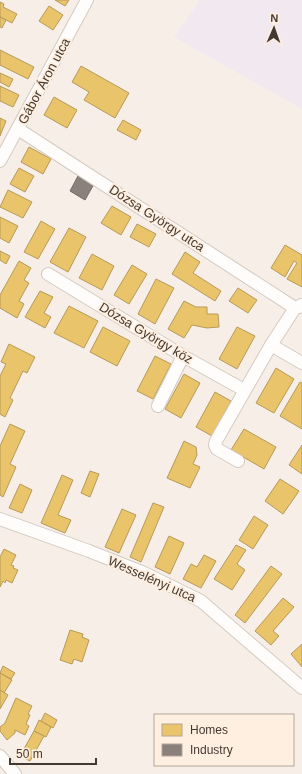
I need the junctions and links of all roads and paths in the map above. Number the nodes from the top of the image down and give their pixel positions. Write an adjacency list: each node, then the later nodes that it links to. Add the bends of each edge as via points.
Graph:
1 (87, 0): 2 (street, Gábor Áron utca)
2 (18, 128): 3 (street, Gábor Áron utca); 5 (street, Dózsa György utca)
3 (0, 161)
4 (48, 274): 7 (street, Dózsa György köz)
5 (299, 306): 6 (street, Dózsa György utca)
6 (271, 345): 8 (street); 9 (street, Dózsa György utca)
7 (183, 356): 9 (street, Dózsa György köz); 10 (street)
8 (302, 363)
9 (244, 390): 11 (street, Dózsa György utca, via 215,445 217,449)
10 (158, 406)
11 (238, 461)
12 (0, 519): 13 (street, Wesselényi utca, via 142,572 201,601)
13 (302, 688)
14 (0, 756): 15 (street)
15 (15, 774)

